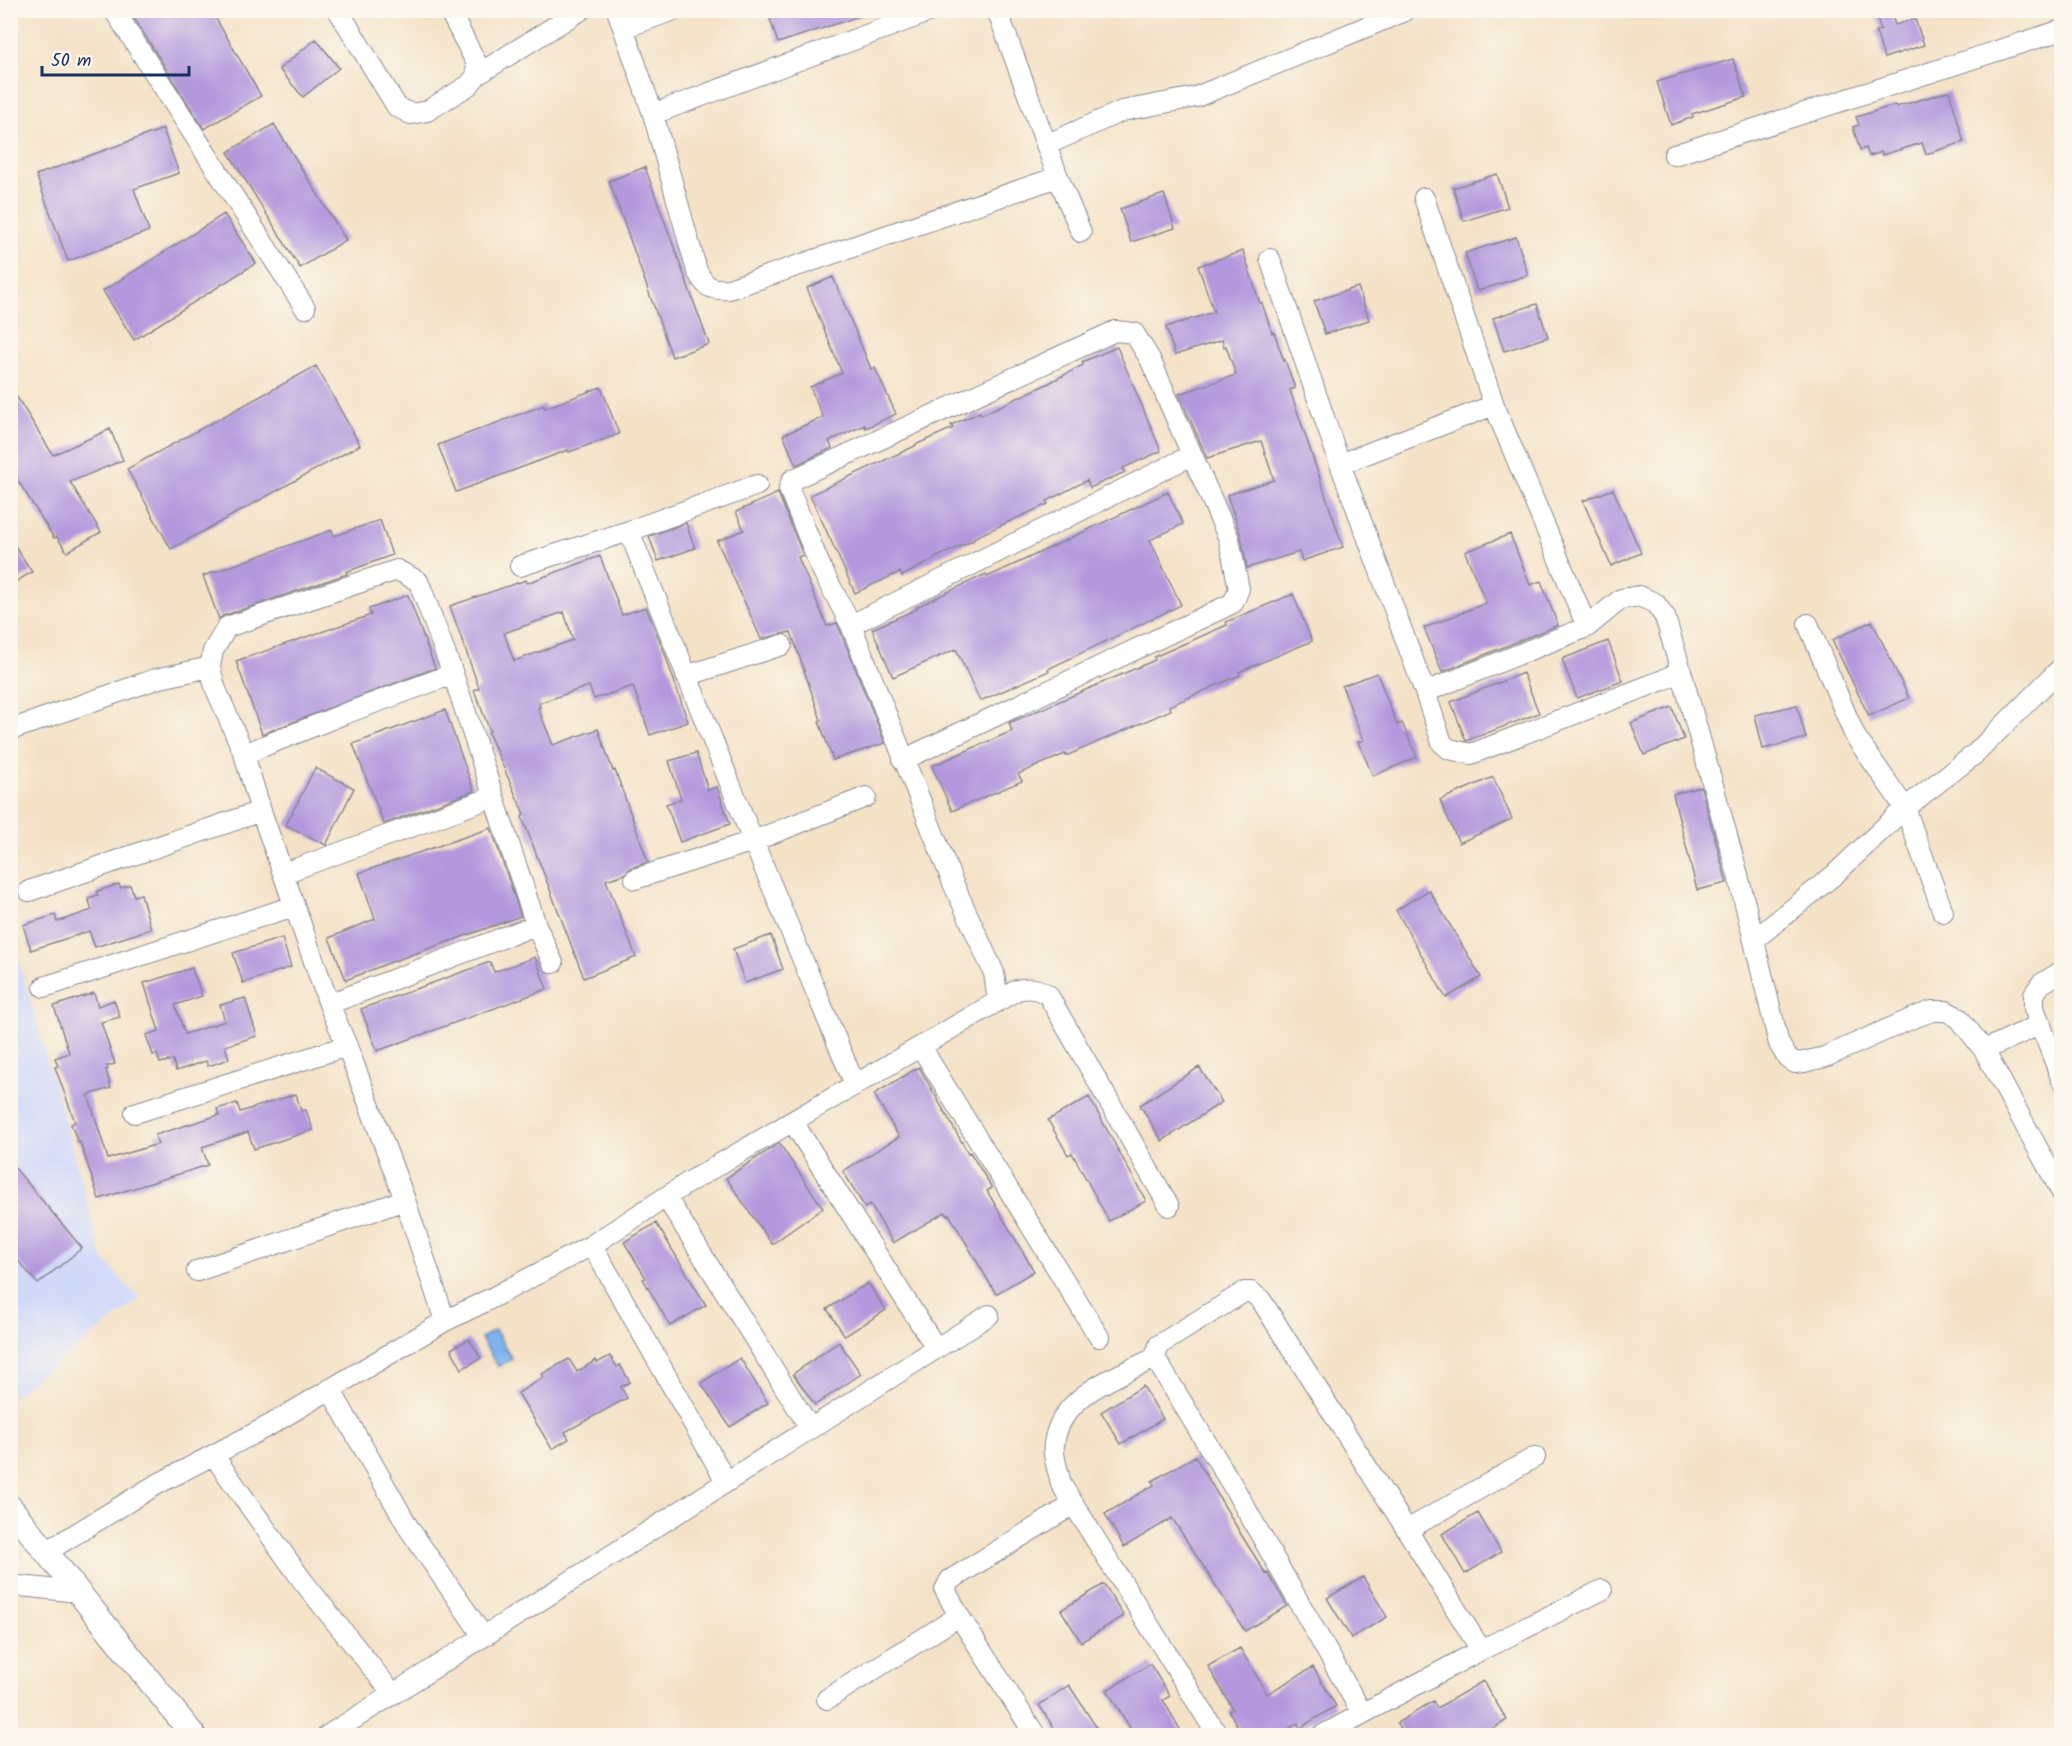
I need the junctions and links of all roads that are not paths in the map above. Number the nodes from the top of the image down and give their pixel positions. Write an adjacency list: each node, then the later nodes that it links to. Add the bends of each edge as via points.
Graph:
1 (114, 10): 19 (street)
2 (338, 10): 11 (street, via 397,107 411,114 427,111 469,85)
3 (449, 10): 11 (street, via 476,62)
4 (581, 10): 11 (street)
5 (674, 10): 9 (street)
6 (934, 10): 12 (street)
7 (997, 10): 13 (street)
8 (1405, 11): 13 (street, via 1196,97 1122,111)
9 (621, 19): 12 (street)
10 (2061, 30): 14 (street)
11 (477, 75)
12 (653, 114): 15 (street, via 697,271 704,284 714,290 729,289)
13 (1046, 145): 15 (street)
14 (1674, 155)
15 (1058, 177): 17 (street)
16 (1424, 198): 20 (street)
17 (1081, 232)
18 (1270, 259): 22 (street)
19 (304, 308)
20 (1494, 405): 22 (street); 28 (street)
21 (1192, 455): 27 (street); 27 (street, via 1150,359 1134,333 1115,331 792,480 789,489 821,568); 38 (street, via 1229,539 1239,589 1233,603)
22 (1340, 464): 35 (street)
23 (758, 485): 24 (street)
24 (629, 531): 25 (street); 34 (street)
25 (520, 566)
26 (1808, 624): 41 (street, via 1855,736)
27 (851, 625): 38 (street)
28 (1587, 627): 32 (street, via 1621,599 1638,596 1655,603 1665,617); 35 (street)
29 (782, 645): 34 (street)
30 (210, 667): 33 (street, via 213,651 227,627 397,570 418,581); 36 (street, via 156,679); 37 (street)
31 (2061, 667): 41 (street, via 1975,754)
32 (1681, 671): 35 (street, via 1471,754 1449,749 1442,743); 50 (street)
33 (453, 675): 37 (street); 39 (street)
34 (686, 676): 43 (street)
35 (1425, 692)
36 (10, 730)
37 (244, 754): 42 (street)
38 (903, 760): 54 (street, via 952,884 994,973)
39 (493, 797): 44 (street); 49 (street)
40 (866, 797): 43 (street)
41 (1905, 808): 48 (street); 50 (street, via 1834,875)
42 (261, 811): 44 (street); 46 (street)
43 (753, 841): 45 (street); 61 (street)
44 (284, 873): 47 (street)
45 (635, 879)
46 (29, 891)
47 (294, 906): 53 (street); 55 (street)
48 (1943, 912)
49 (536, 925): 51 (street); 55 (street)
50 (1754, 940): 59 (street, via 1779,1044 1795,1062 1825,1057 1932,1011 1946,1011 1959,1018)
51 (553, 963)
52 (2061, 971): 56 (street, via 2041,984 2034,994 2034,1008)
53 (44, 987)
54 (998, 1001): 58 (street); 67 (street, via 1029,987 1047,995)
55 (328, 1004): 57 (street)
56 (2041, 1024): 59 (street); 60 (street)
57 (347, 1046): 62 (street); 66 (street)
58 (921, 1047): 61 (street); 72 (street)
59 (1984, 1050): 64 (street)
60 (2061, 1080)
61 (855, 1084): 63 (street)
62 (135, 1113)
63 (793, 1122): 65 (street); 73 (street)
64 (2061, 1192)
65 (666, 1197): 68 (street); 76 (street)
66 (405, 1200): 69 (street); 71 (street)
67 (1169, 1206)
68 (592, 1245): 71 (street); 79 (street)
69 (197, 1271)
70 (989, 1315): 73 (street)
71 (445, 1321): 75 (street)
72 (1099, 1337)
73 (936, 1348): 76 (street)
74 (1155, 1358): 80 (street, via 1089,1390 1060,1420 1053,1445 1061,1484); 82 (street, via 1159,1346 1244,1292 1257,1295); 92 (street)
75 (330, 1389): 77 (street); 88 (street, via 410,1530)
76 (810, 1428): 79 (street)
77 (214, 1456): 83 (street, via 154,1486); 90 (street, via 302,1580)
78 (1535, 1457): 82 (street)
79 (726, 1480): 88 (street)
80 (1074, 1504): 87 (street, via 950,1580 945,1590); 96 (street)
81 (10, 1507): 83 (main road)
82 (1407, 1530): 89 (street)
83 (46, 1552): 86 (main road)
84 (10, 1586): 86 (street)
85 (1602, 1590): 89 (street)
86 (78, 1592): 93 (main road)
87 (959, 1616): 91 (street); 95 (street)
88 (483, 1636): 90 (street)
89 (1481, 1650): 92 (street)
90 (393, 1694): 94 (street)
91 (827, 1699)
92 (1362, 1713): 97 (street)
93 (194, 1736)
94 (327, 1736)
95 (1036, 1736)
96 (1218, 1736)
97 (1321, 1736)

